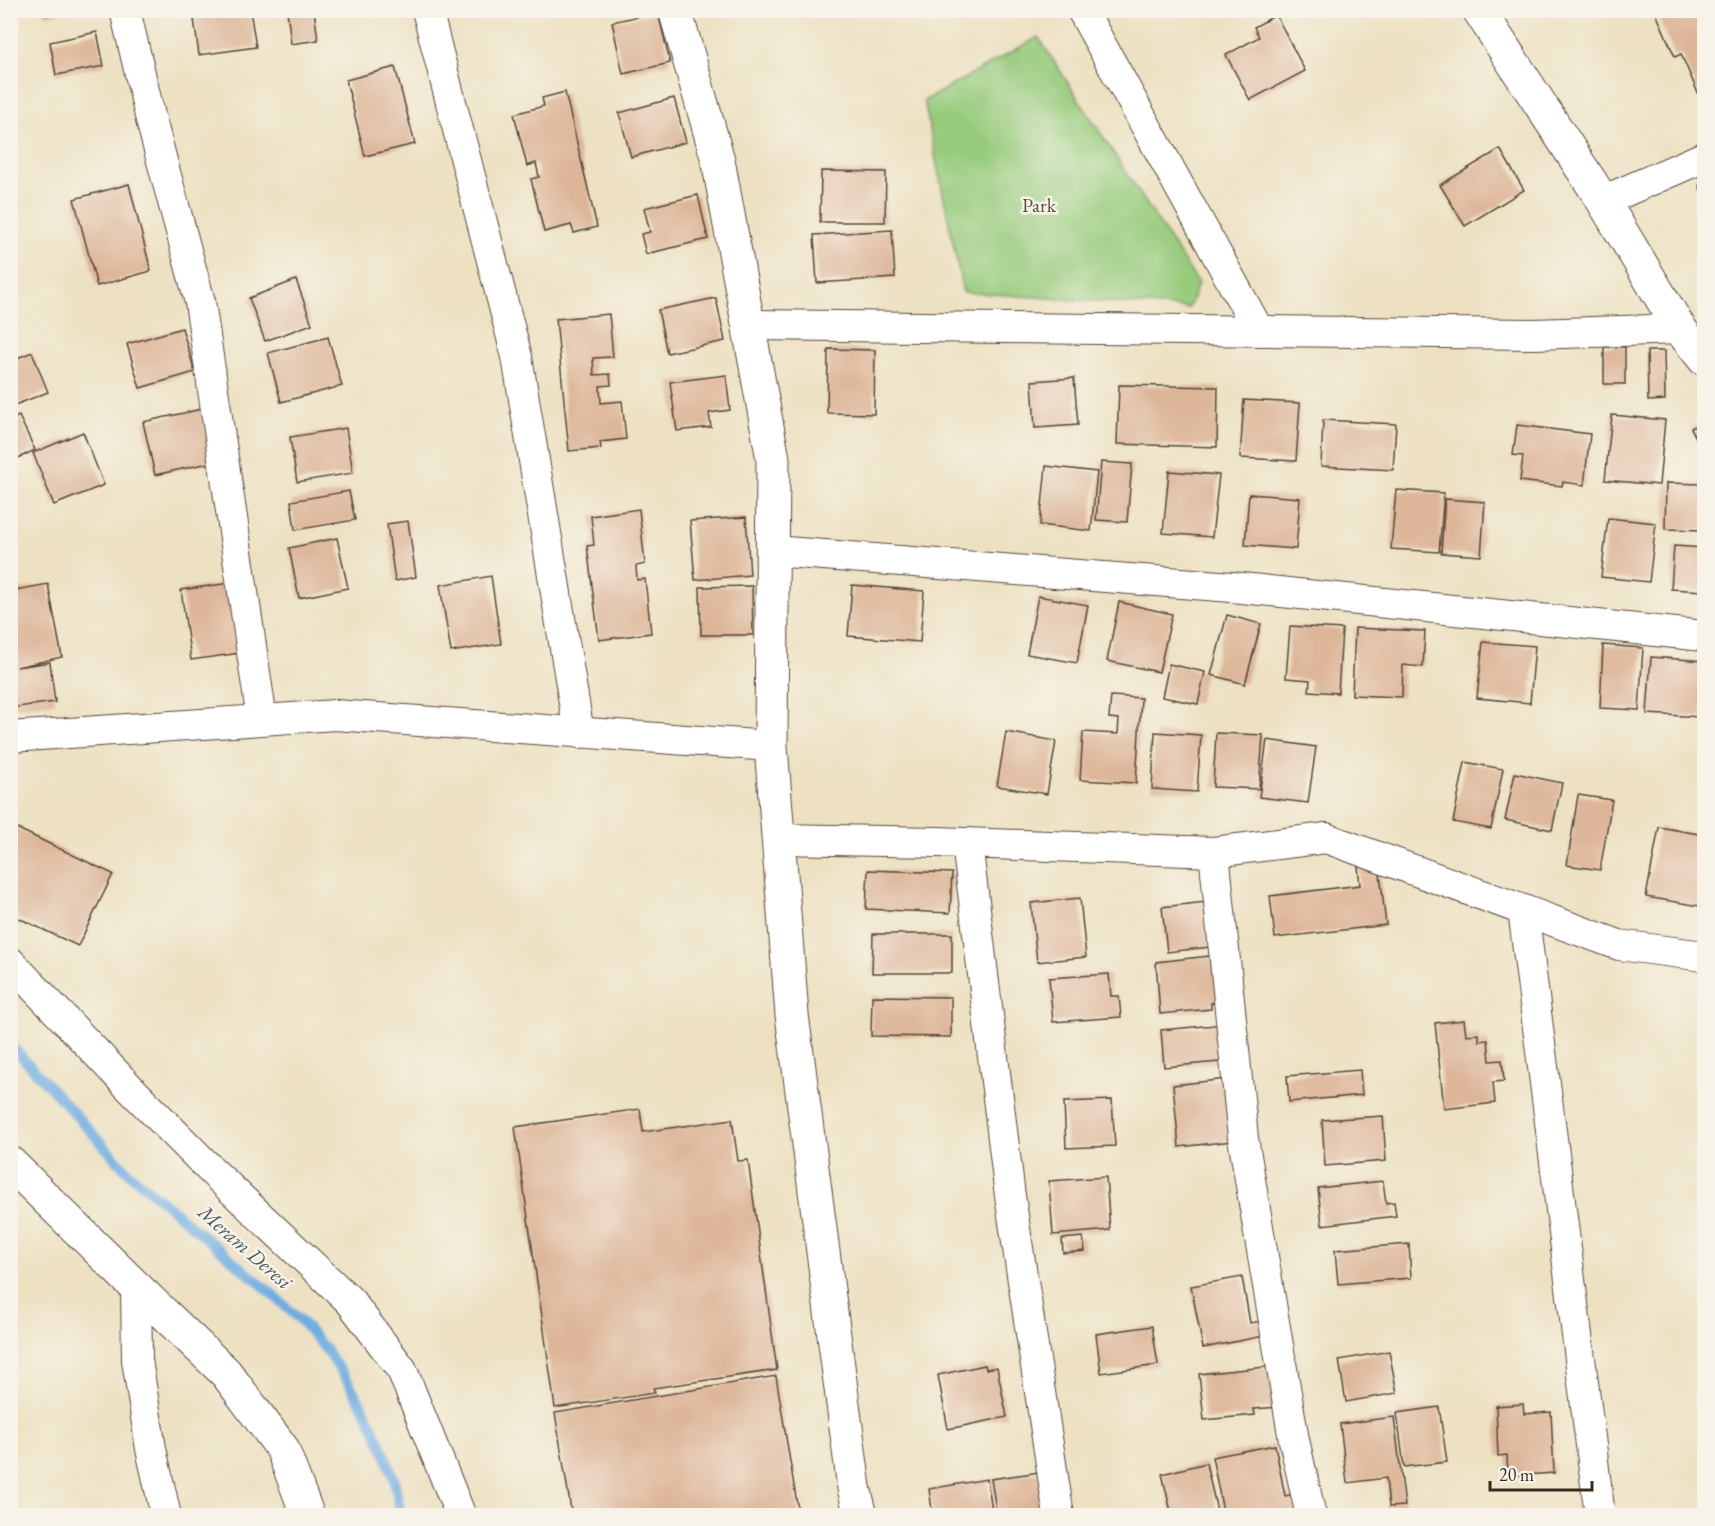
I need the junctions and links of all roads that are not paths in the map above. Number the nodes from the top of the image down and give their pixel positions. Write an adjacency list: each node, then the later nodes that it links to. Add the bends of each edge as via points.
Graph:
1 (125, 10): 14 (street, via 200,302)
2 (427, 10): 15 (street, via 517,357)
3 (675, 10): 8 (street, via 718,160)
4 (1082, 10): 10 (street)
5 (1479, 10): 7 (street)
6 (1704, 157): 7 (street)
7 (1603, 201): 9 (street)
8 (748, 325): 10 (street); 12 (street, via 773,459)
9 (1680, 329): 10 (street, via 1534,334); 11 (street)
10 (1259, 331)
11 (1704, 359)
12 (773, 550): 13 (street, via 1232,587); 17 (street)
13 (1704, 636)
14 (262, 720): 15 (street, via 335,715); 16 (street)
15 (579, 733): 17 (street)
16 (10, 737)
17 (771, 746): 18 (street)
18 (779, 839): 19 (street); 29 (street, via 792,1015)
19 (967, 843): 20 (street); 30 (street, via 1010,1196)
20 (1214, 852): 21 (street, via 1326,838); 31 (street, via 1243,1138 1294,1440)
21 (1523, 910): 22 (street, via 1619,945); 32 (street)
22 (1704, 956)
23 (10, 962): 28 (street, via 213,1172 350,1301 402,1370)
24 (10, 1162): 25 (street)
25 (136, 1287): 26 (street, via 137,1360); 27 (street, via 226,1373 282,1448)
26 (166, 1515)
27 (308, 1515)
28 (461, 1515)
29 (861, 1515)
30 (1059, 1515)
31 (1311, 1515)
32 (1600, 1515)

